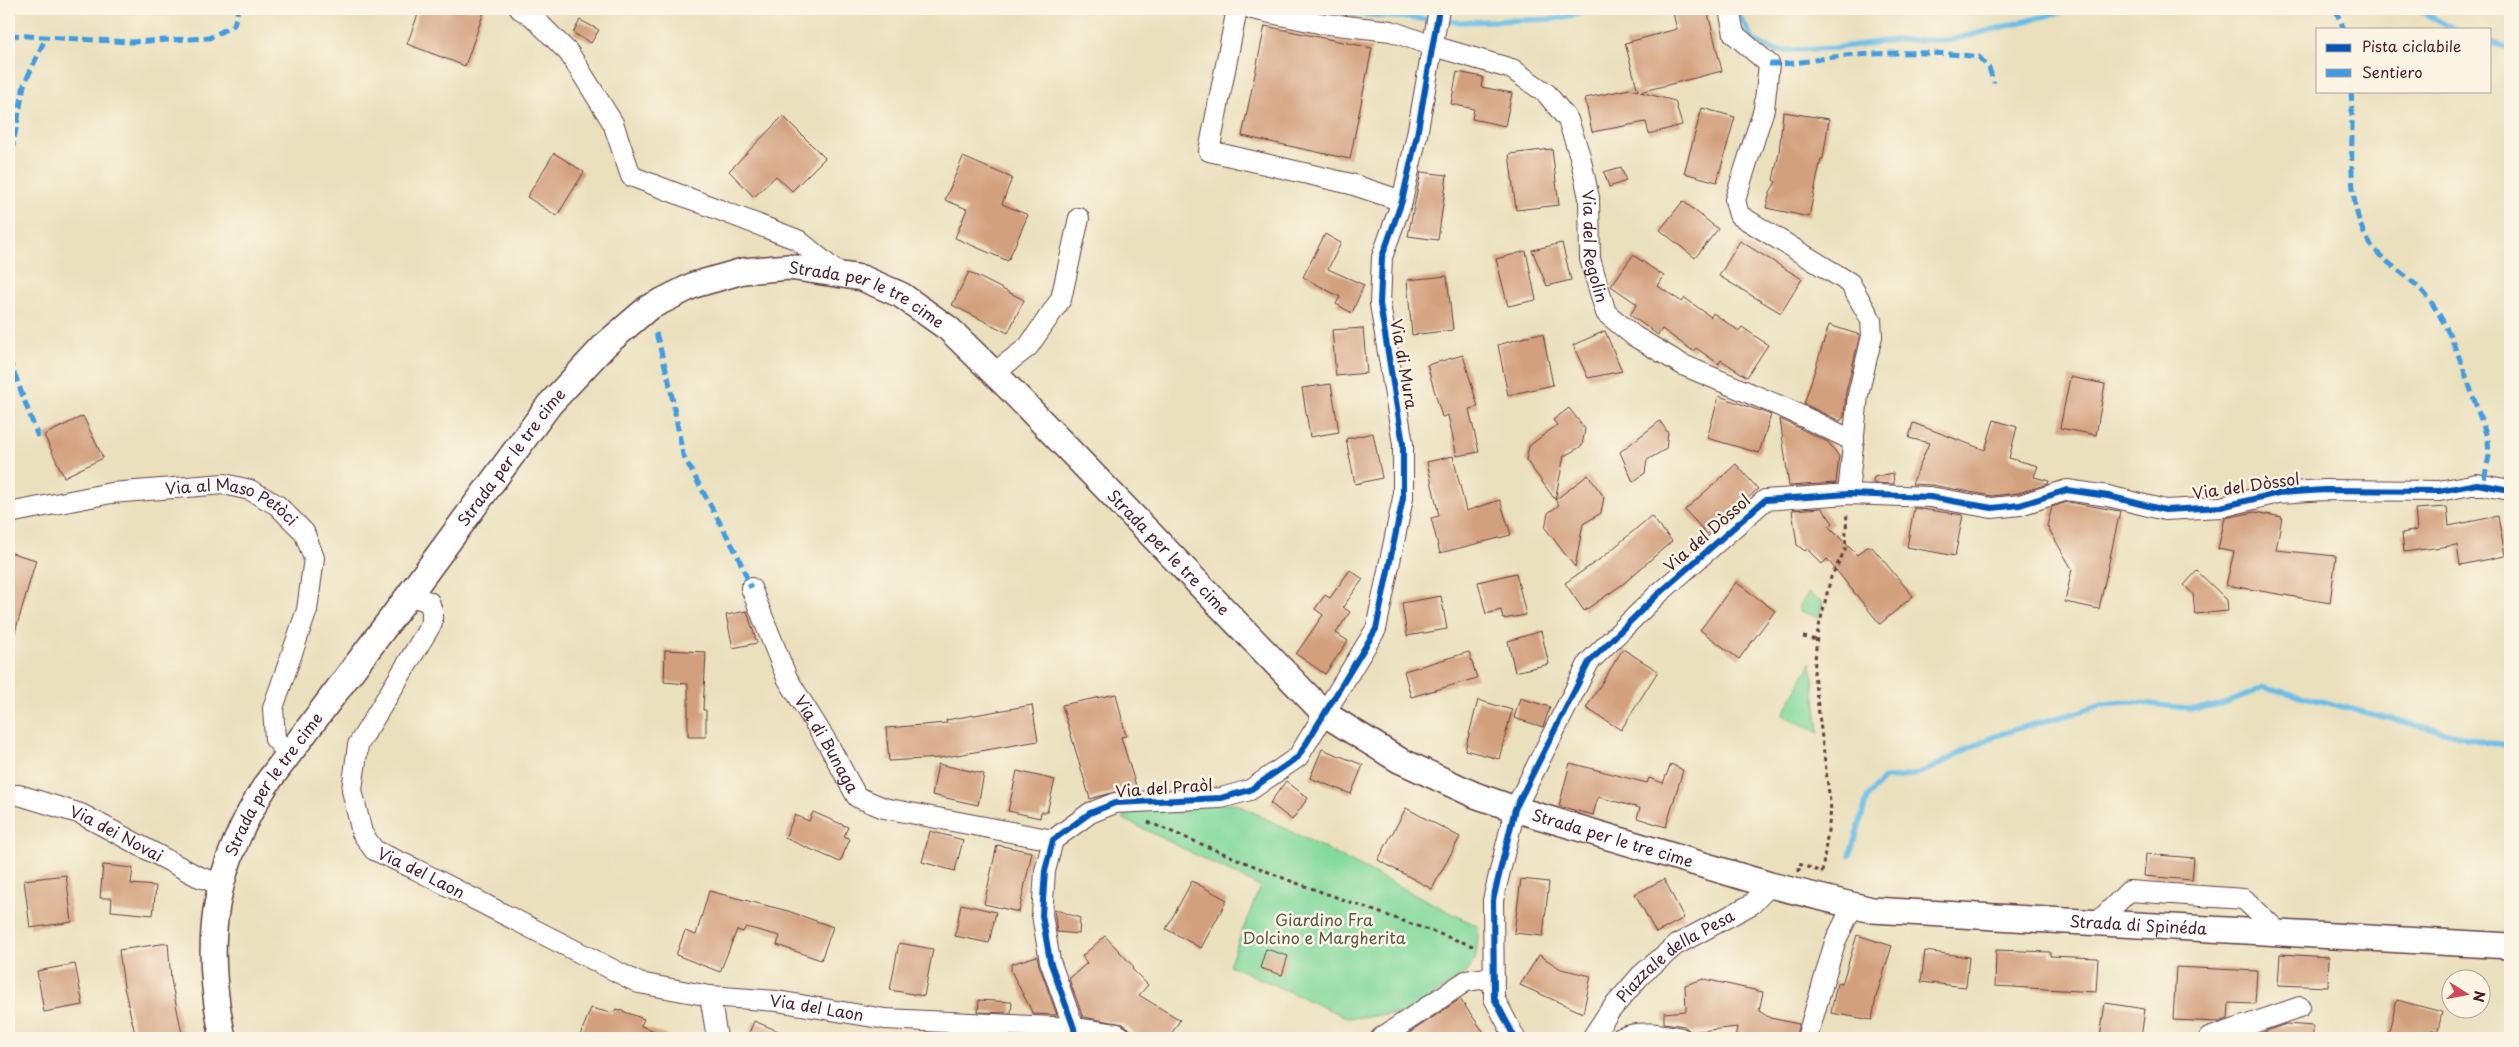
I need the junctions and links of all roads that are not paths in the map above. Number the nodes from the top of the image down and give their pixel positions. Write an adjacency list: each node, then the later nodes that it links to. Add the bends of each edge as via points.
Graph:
1 (520, 9): 8 (street, via 532,16 569,52 613,123 631,176 798,240)
2 (1236, 9): 6 (street, via 1209,151 1351,184)
3 (1729, 9): 10 (street, via 1734,34 1769,64 1764,109 1735,200 1739,215 1850,283 1871,320 1872,336 1858,395)
4 (1260, 10): 5 (street, Via del Regolin, via 1319,23 1391,31)
5 (1435, 28): 6 (street, Via di Mura); 10 (street, Via del Regolin, via 1512,69 1547,94 1568,120 1589,198 1590,259 1606,314 1634,336 1683,365)
6 (1402, 201): 16 (street, Via di Mura, via 1382,257 1380,304 1403,444 1402,498 1376,630)
7 (1078, 218): 9 (street, via 1061,299 1028,347)
8 (838, 273): 9 (main road, Strada per le tre cime, via 862,278 901,295 949,329); 15 (main road, Strada per le tre cime, via 789,267 743,271 694,285 648,308 606,344 549,405)
9 (994, 373): 16 (main road, Strada per le tre cime)
10 (1854, 441): 12 (street)
11 (2510, 490): 12 (street, Via del Dòssol, via 2477,484 2438,491 2325,490 2278,494 2221,507 2165,510 2067,490 2020,505 1992,508 1930,497)
12 (1848, 494): 19 (street, Via del Dòssol, via 1765,500 1656,596 1588,662)
13 (9, 513): 17 (street, Via al Maso Petòci, via 111,493 224,484 250,490 277,504 304,532 314,558 307,610 273,708 275,739)
14 (751, 588): 20 (street, Via di Bunaga, via 787,678 828,744 856,798 884,808)
15 (409, 595): 17 (main road, Strada per le tre cime); 28 (street, Via del Laon, via 428,602 432,623 358,745 354,768 352,790 357,819 374,850 639,983)
16 (1325, 714): 19 (main road, Strada per le tre cime, via 1398,760 1475,795); 20 (street, Via del Praòl, via 1298,756 1250,790 1220,798 1115,803 1090,813)
17 (289, 754): 21 (main road, Strada per le tre cime, via 246,816)
18 (9, 795): 21 (street, Via dei Novai, via 28,797 81,814 197,876)
19 (1515, 809): 22 (main road, Strada per le tre cime); 27 (street, Via del Dòssol, via 1493,900)
20 (1054, 840): 30 (street, via 1045,871 1042,915 1050,961)
21 (220, 884): 31 (main road, Strada per le tre cime, via 214,917 212,964)
22 (1770, 884): 23 (main road, Strada di Spinéda); 36 (street, Piazzale della Pesa, via 1752,904 1676,945 1641,975 1608,1012)
23 (1853, 905): 24 (main road, Strada di Spinéda, via 1872,910); 39 (street, via 1835,942)
24 (2096, 924): 25 (main road, Strada di Spinéda); 25 (street, via 2128,892 2244,899)
25 (2280, 933): 26 (main road, Strada di Spinéda)
26 (2510, 946)
27 (1490, 964): 34 (street, via 1477,978 1466,981); 35 (street, Via del Dòssol, via 1494,998)
28 (710, 996): 30 (street, Via del Laon, via 777,1001 885,1019); 32 (street)
29 (2300, 1007): 40 (street)
30 (1074, 1033): 33 (street, via 1117,1034)
31 (223, 1038)
32 (717, 1038)
33 (1123, 1038)
34 (1381, 1038)
35 (1515, 1038)
36 (1592, 1038)
37 (1621, 1038): 38 (street, via 1652,1033)
38 (1681, 1038)
39 (1807, 1038)
40 (2209, 1038)

